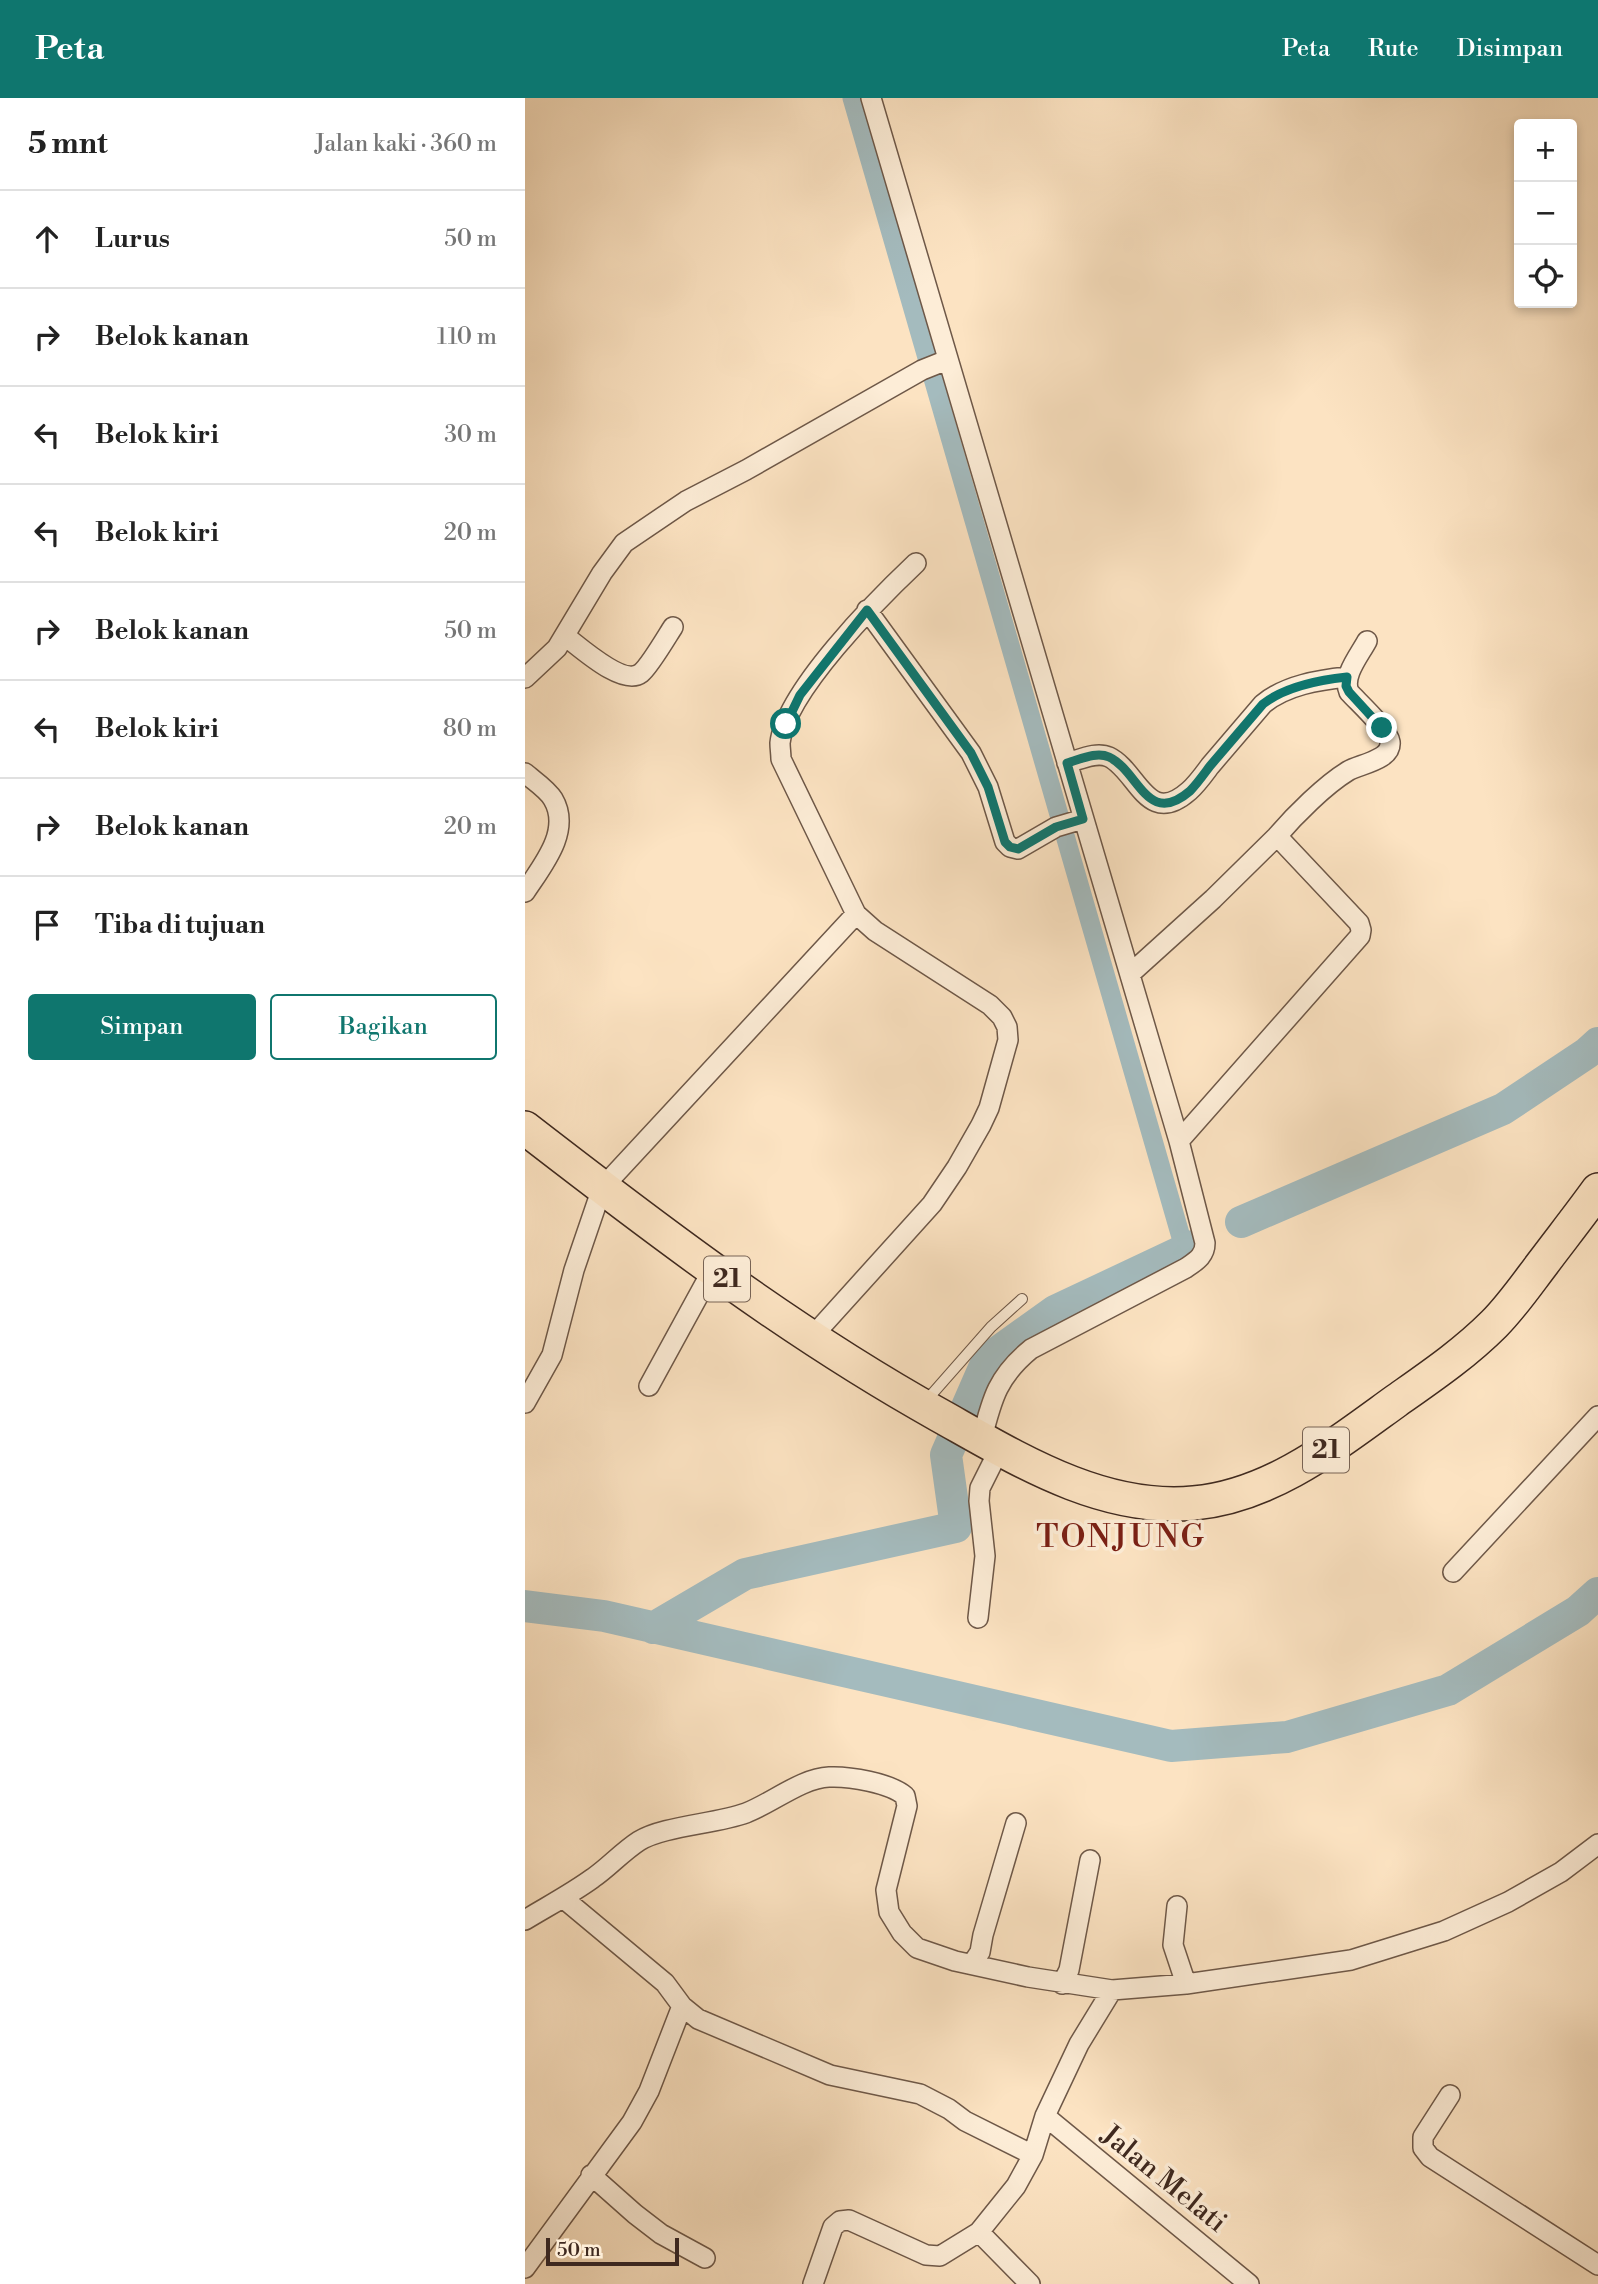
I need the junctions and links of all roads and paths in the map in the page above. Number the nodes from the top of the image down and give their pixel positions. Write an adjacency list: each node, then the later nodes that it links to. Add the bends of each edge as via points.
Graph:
1 (871, 98): 2 (street)
2 (936, 364): 6 (street, via 641,530 624,543 602,573); 10 (street)
3 (916, 563): 4 (street)
4 (867, 610): 12 (street, via 971,753 1010,847 1018,849 1056,827); 15 (street, via 800,695 780,742 781,759)
5 (673, 627): 6 (street, via 641,674 628,677)
6 (565, 636): 9 (street)
7 (1367, 641): 8 (street)
8 (1347, 677): 10 (street, via 1319,680 1274,695 1189,791 1171,802 1159,803 1146,795 1108,757 1098,754); 13 (street, via 1349,692 1382,728 1390,747 1382,757 1347,772)
9 (525, 678)
10 (1067, 763): 12 (street)
11 (525, 773): 14 (street, via 552,798 559,820 549,853)
12 (1079, 820): 16 (street)
13 (1277, 836): 16 (street); 18 (street, via 1359,923 1360,936)
14 (525, 892)
15 (856, 914): 19 (street); 23 (street, via 990,1005 1002,1017 1008,1040 989,1108 957,1167 916,1224)
16 (1129, 974): 18 (street)
17 (525, 1128): 19 (highway, 21)
18 (1179, 1141): 28 (street, via 1205,1239 1200,1258 1031,1349 1013,1364 991,1403)
19 (602, 1188): 21 (highway, 21); 25 (street, via 552,1354)
20 (1598, 1190): 28 (highway, 21, via 1514,1301 1469,1347 1339,1442 1261,1486 1213,1501 1147,1503 1104,1494 1050,1474)
21 (713, 1269): 23 (highway, 21); 24 (street)
22 (1022, 1299): 26 (lane, via 991,1327)
23 (811, 1338): 26 (highway, 21)
24 (649, 1386)
25 (525, 1403)
26 (931, 1410): 28 (highway, 21)
27 (1598, 1416): 29 (street)
28 (985, 1441): 30 (street, via 979,1501 985,1556)
29 (1453, 1572)
30 (978, 1618)
31 (1016, 1823): 37 (street)
32 (1594, 1855): 39 (street, via 1444,1931 1351,1960 1283,1972)
33 (1090, 1860): 38 (street)
34 (563, 1898): 36 (street); 37 (street, via 639,1841 748,1812 829,1776 900,1791 907,1800 886,1890 889,1912 902,1933 917,1948); 41 (street, via 665,1983)
35 (1177, 1906): 39 (street, via 1173,1945)
36 (525, 1920)
37 (978, 1950): 38 (street)
38 (1067, 1969): 40 (street)
39 (1183, 1975): 40 (street)
40 (1112, 1990): 43 (street, via 1079,2044)
41 (682, 2006): 44 (street, via 704,2022 830,2074 920,2094); 45 (street, via 649,2091 632,2122)
42 (1450, 2095): 48 (street, via 1423,2137 1423,2148 1430,2157)
43 (1045, 2116): 44 (street); 52 (street, Jalan Melati)
44 (1033, 2155): 46 (street, via 1016,2186)
45 (591, 2175): 47 (street, via 661,2234); 49 (street)
46 (979, 2232): 50 (street, via 940,2256 926,2255 849,2220 840,2221 833,2227); 51 (street)
47 (705, 2258)
48 (1598, 2265)
49 (525, 2268)
50 (813, 2284)
51 (1030, 2284)
52 (1249, 2284)

